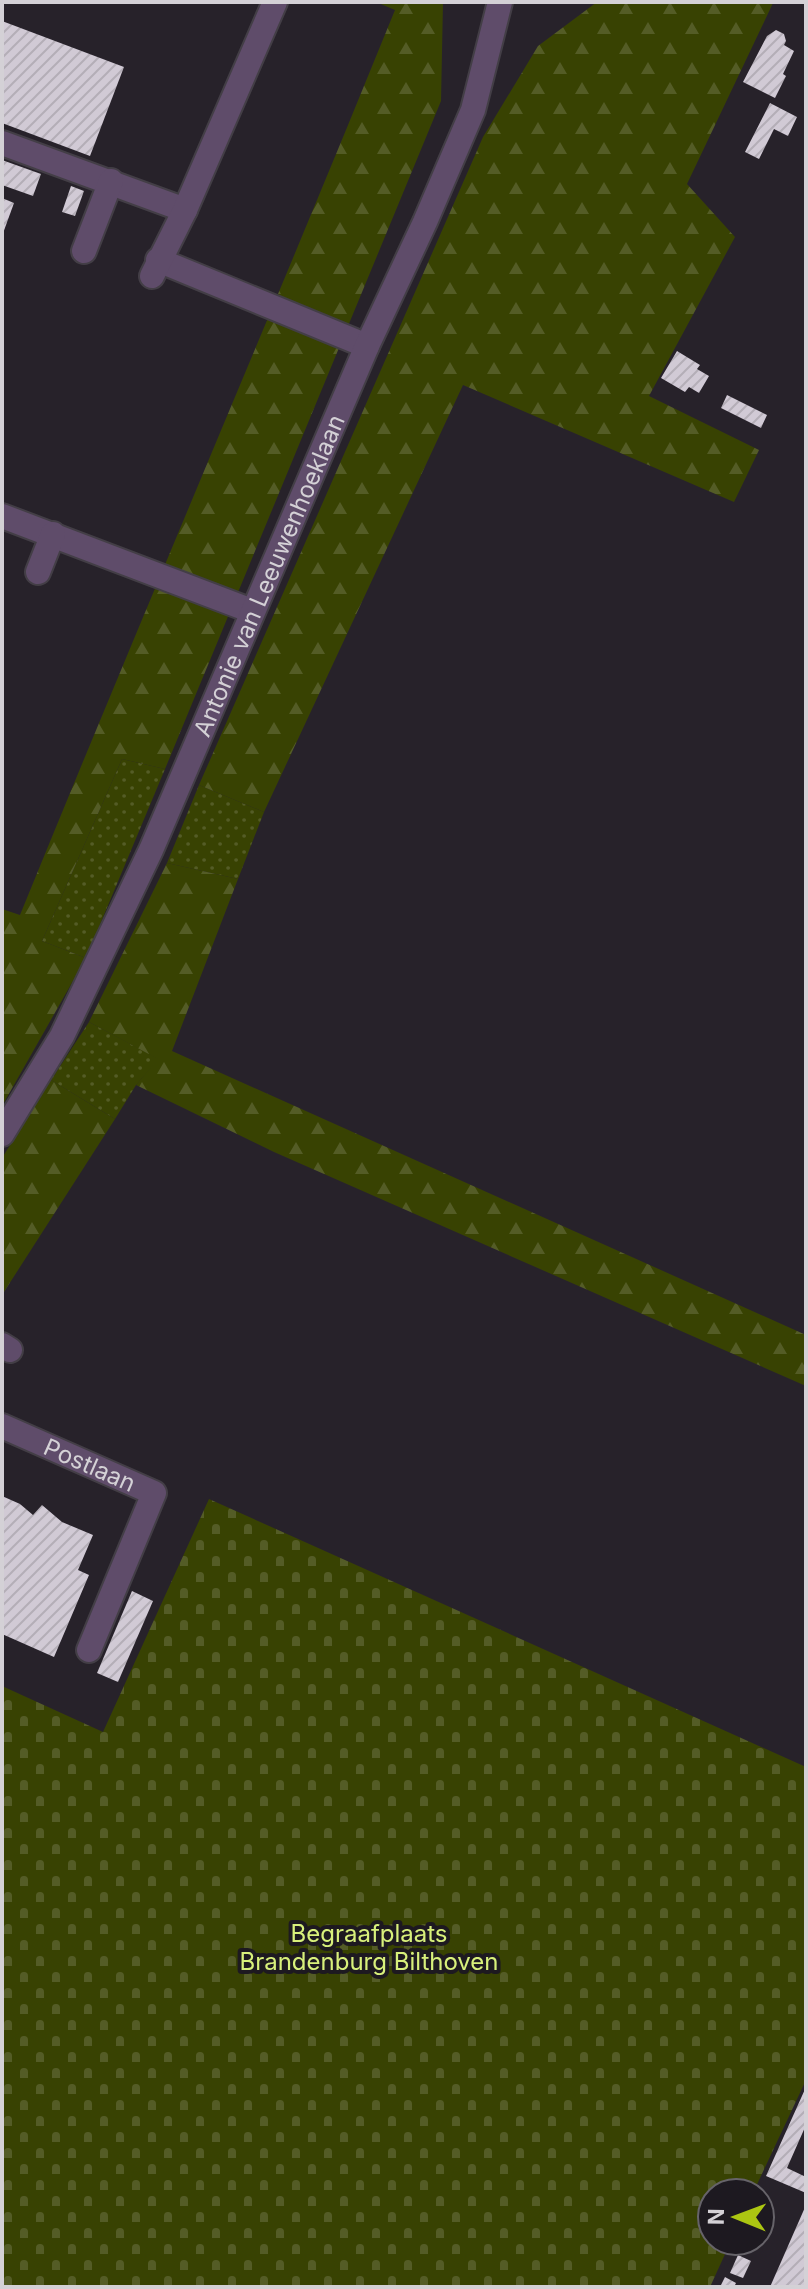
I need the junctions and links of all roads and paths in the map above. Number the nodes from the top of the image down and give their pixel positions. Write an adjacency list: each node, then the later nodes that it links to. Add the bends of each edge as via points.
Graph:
1 (275, 2): 5 (street)
2 (500, 2): 7 (street, Antonie van Leeuwenhoeklaan, via 473,110)
3 (2, 143): 4 (street)
4 (111, 181): 5 (street); 6 (street)
5 (185, 210): 7 (street, via 155,268)
6 (84, 251)
7 (367, 346): 11 (street, Antonie van Leeuwenhoeklaan)
8 (2, 516): 9 (street)
9 (53, 534): 10 (street); 11 (street)
10 (38, 572)
11 (252, 611): 12 (street, Antonie van Leeuwenhoeklaan, via 93,975)
12 (2, 1134)
13 (2, 1426): 14 (street, Postlaan, via 154,1493)
14 (89, 1650)

